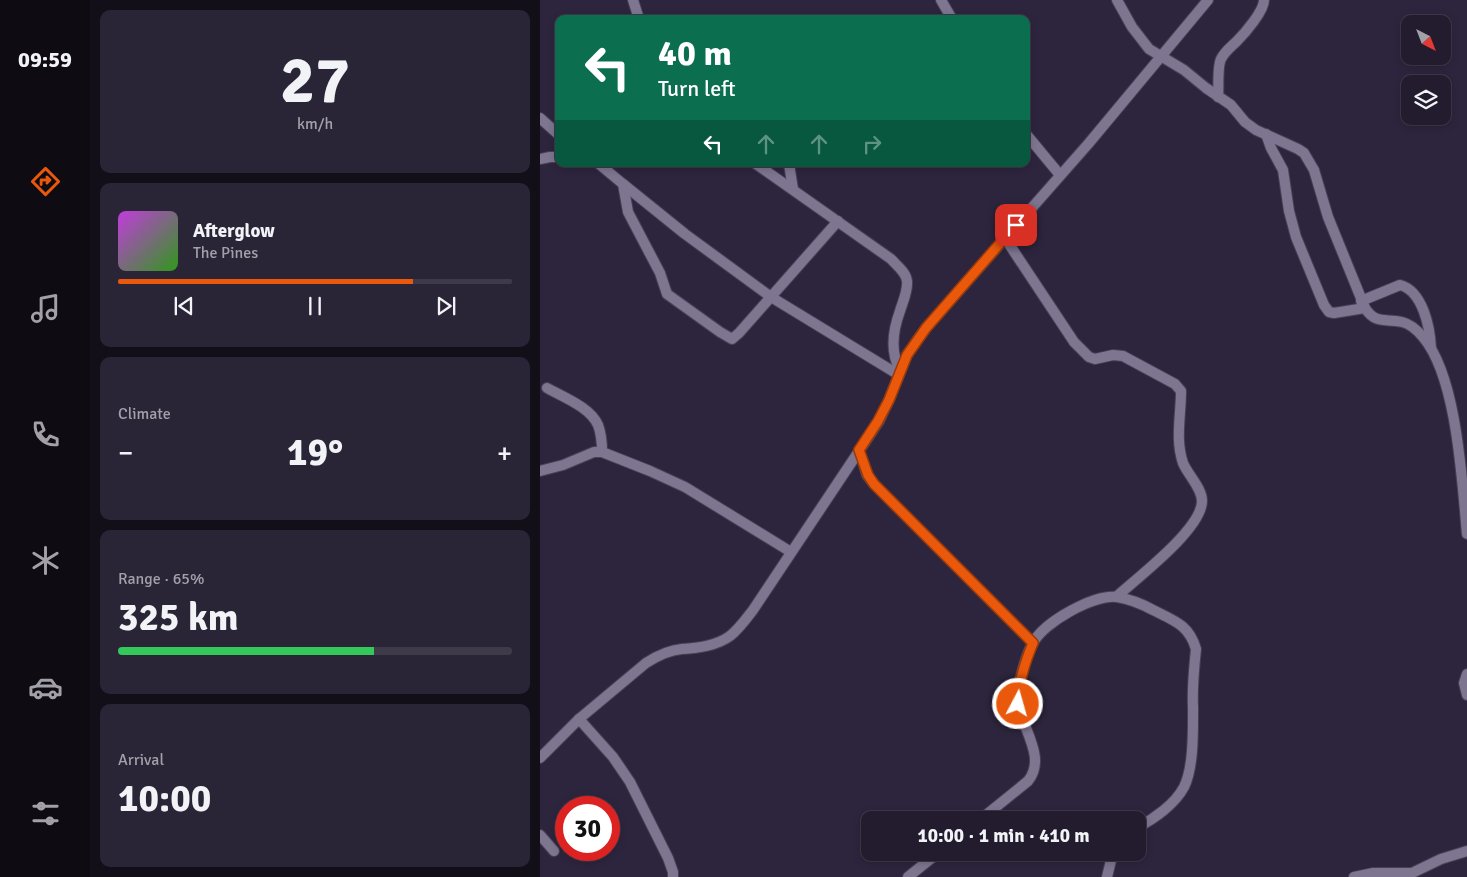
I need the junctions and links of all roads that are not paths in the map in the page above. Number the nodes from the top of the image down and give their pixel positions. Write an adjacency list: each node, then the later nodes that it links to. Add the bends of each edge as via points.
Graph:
1 (633, 0): 6 (street)
2 (941, 0): 7 (street)
3 (1117, 0): 8 (street, via 1140,40)
4 (1208, 0): 8 (street)
5 (1264, 0): 9 (street, via 1256,18 1220,61)
6 (637, 15)
7 (950, 15)
8 (1161, 56): 9 (street); 19 (street)
9 (1218, 97): 12 (street, via 1245,122)
10 (540, 118): 11 (street)
11 (555, 131)
12 (1266, 134): 25 (street, via 1298,148 1309,161); 25 (street, via 1283,170 1296,237 1324,306 1334,314)
13 (1030, 139): 19 (street)
14 (555, 158): 15 (street)
15 (540, 159)
16 (603, 167): 20 (street)
17 (760, 167): 21 (street)
18 (789, 167): 21 (street)
19 (1060, 175): 23 (street)
20 (623, 184): 24 (street); 24 (street, via 628,212 671,298 732,338)
21 (793, 189): 22 (street)
22 (838, 221): 24 (street); 27 (street, via 891,259 907,280 895,325 893,355)
23 (1005, 238): 27 (street, via 926,328 907,355); 34 (street, via 1083,352 1095,359 1123,356 1175,384 1181,391 1178,437 1183,463 1202,500 1200,510 1182,539)
24 (771, 297): 27 (street)
25 (1363, 304): 26 (street, via 1374,319 1402,322 1413,327); 26 (street, via 1400,285 1407,288 1426,318)
26 (1432, 348): 32 (street, via 1453,417)
27 (900, 373): 29 (street, via 884,411)
28 (547, 388): 30 (street, via 594,417)
29 (859, 450): 33 (street); 35 (street, via 868,475 878,488)
30 (602, 452): 31 (street); 33 (street, via 685,487)
31 (540, 471)
32 (1467, 534)
33 (791, 552): 38 (street, via 738,630 718,643 657,656)
34 (1116, 597): 35 (street, via 1095,600 1055,620); 41 (street, via 1140,603 1181,625 1192,636 1196,649 1193,738 1184,788)
35 (1033, 643): 40 (street, via 1021,678 1018,704 1036,762 1034,774)
36 (1467, 674): 37 (street, via 1464,683)
37 (1467, 695)
38 (579, 719): 39 (street); 47 (street, via 613,757 630,782 671,865)
39 (540, 758)
40 (991, 811)
41 (1146, 822)
42 (540, 835): 43 (street)
43 (554, 851)
44 (1467, 851): 50 (street, via 1412,873 1373,873)
45 (928, 861): 48 (street)
46 (1111, 861): 49 (street)
47 (673, 877)
48 (908, 877)
49 (1108, 877)
50 (1354, 877)

